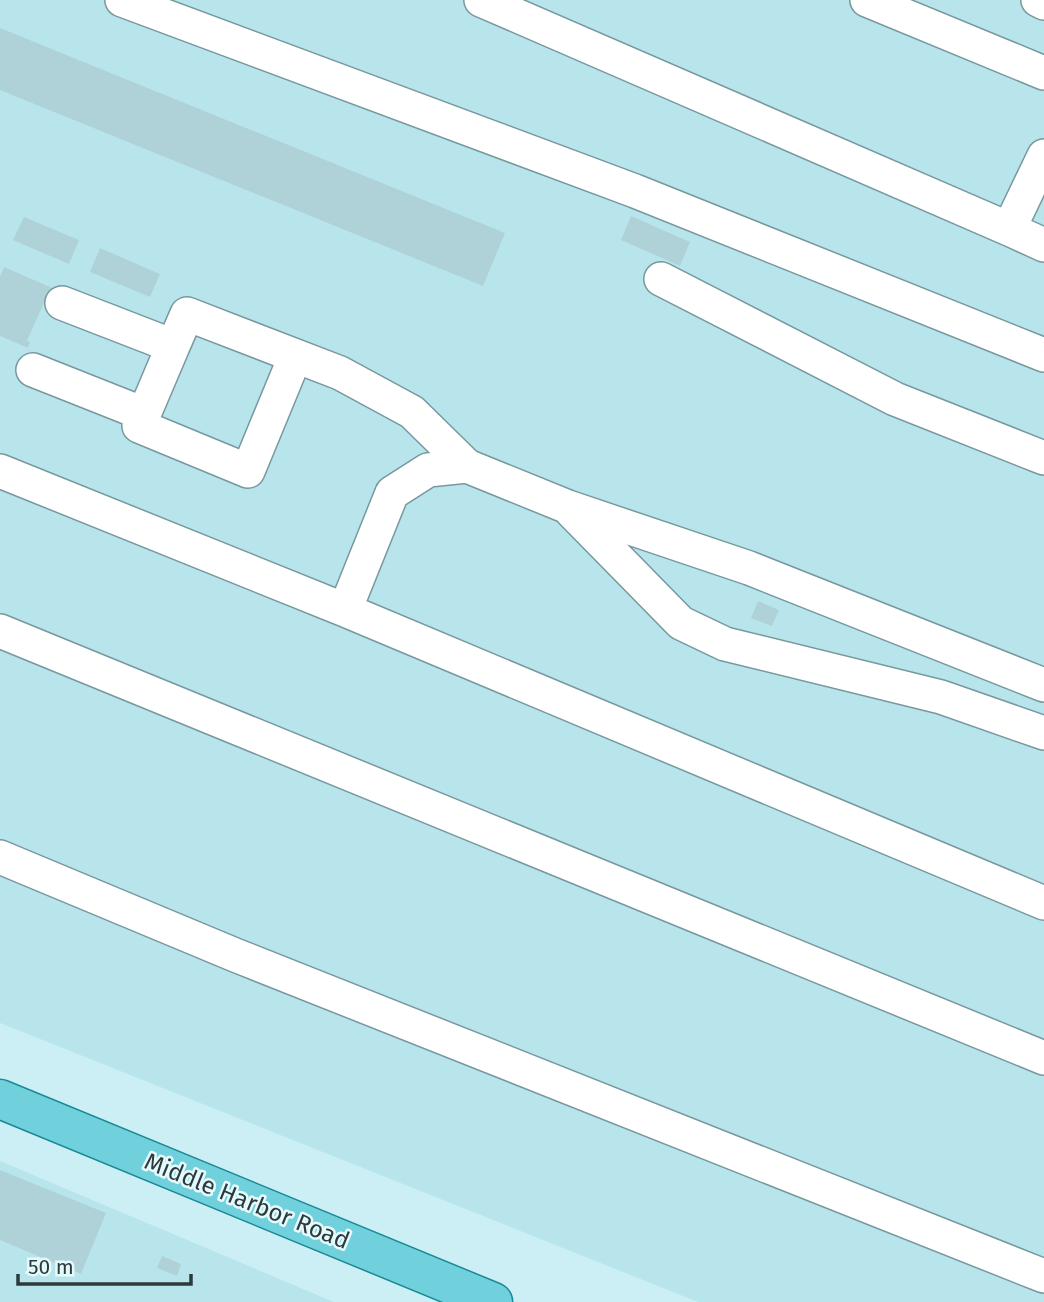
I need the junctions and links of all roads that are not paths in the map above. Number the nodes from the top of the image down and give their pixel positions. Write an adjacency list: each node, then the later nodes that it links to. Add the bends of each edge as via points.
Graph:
1 (122, 0): 13 (lane, via 635,191)
2 (481, 0): 8 (lane)
3 (867, 0): 6 (lane)
4 (1038, 0): 5 (lane)
5 (1044, 4)
6 (1044, 73)
7 (1044, 156): 8 (lane)
8 (1009, 229): 9 (lane)
9 (1044, 245)
10 (661, 279): 17 (lane, via 895,400)
11 (62, 303): 12 (lane)
12 (173, 346): 14 (lane, via 187,314); 16 (lane)
13 (1044, 355)
14 (295, 357): 16 (lane, via 248,471 139,426); 18 (lane, via 340,373 412,412)
15 (33, 370): 16 (lane)
16 (144, 414)
17 (1044, 458)
18 (467, 466): 20 (lane); 21 (lane, via 428,470 392,493)
19 (0, 471): 21 (lane)
20 (568, 508): 23 (lane, via 749,568); 24 (lane, via 681,623 725,645 941,697)
21 (345, 610): 26 (lane)
22 (0, 631): 27 (lane)
23 (1044, 685)
24 (1044, 733)
25 (0, 857): 29 (lane)
26 (1044, 903)
27 (1044, 1058)
28 (0, 1099): 30 (main road, Middle Harbor Road)
29 (1044, 1276)
30 (493, 1302)

